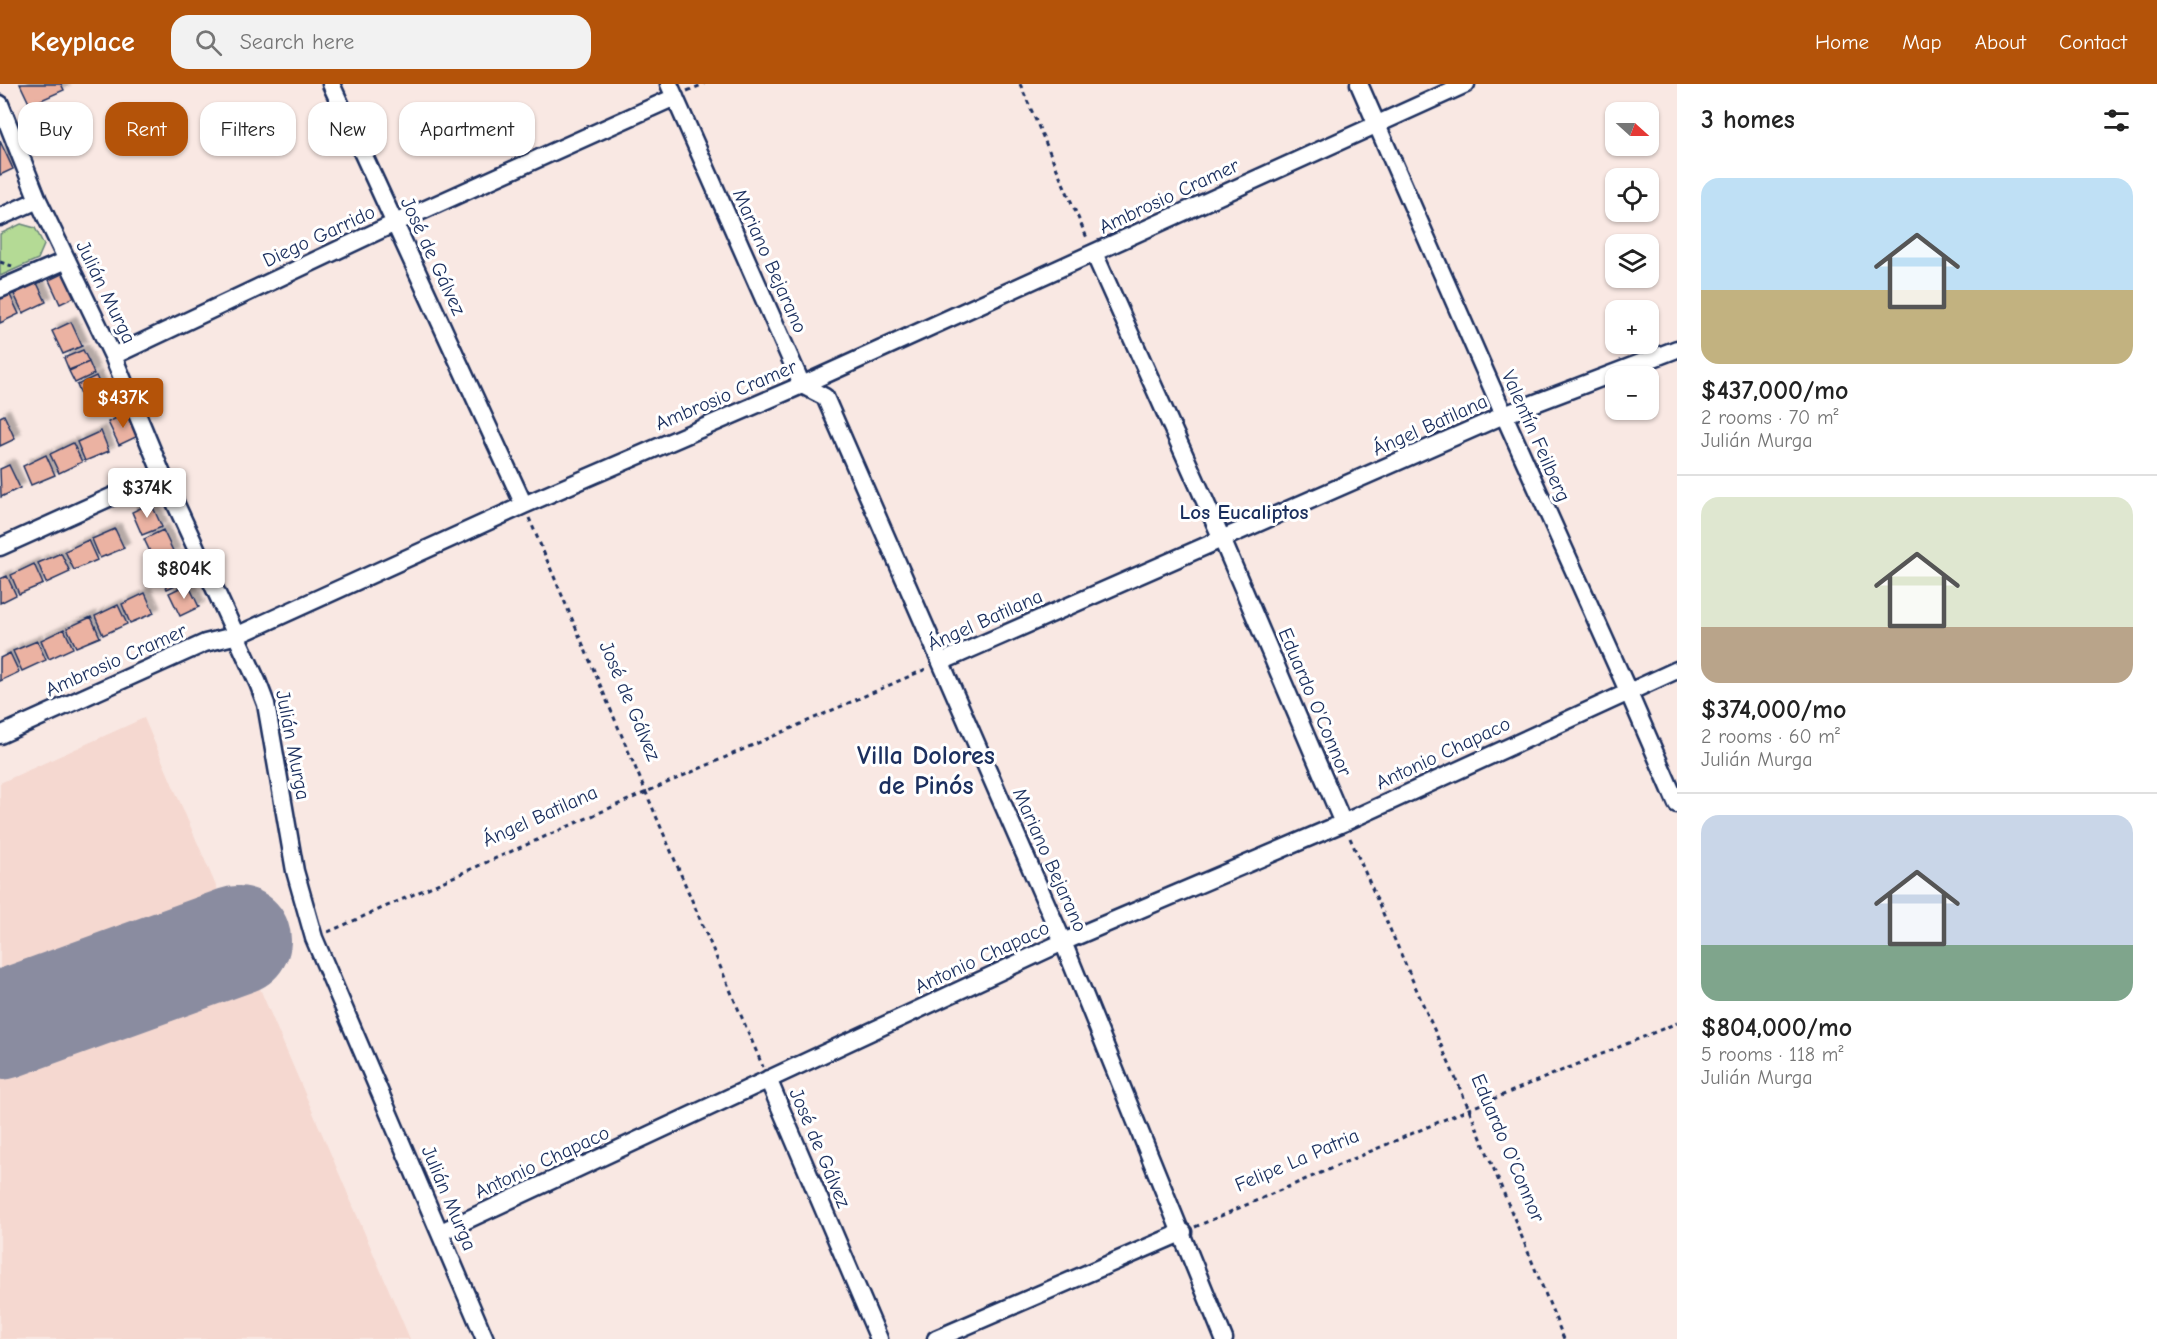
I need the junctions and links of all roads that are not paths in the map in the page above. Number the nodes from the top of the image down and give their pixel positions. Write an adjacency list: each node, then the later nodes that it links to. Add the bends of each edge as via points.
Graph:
1 (331, 84): 9 (street, José de Gálvez)
2 (1359, 84): 6 (street, Valentín Feilberg)
3 (1466, 84): 6 (street, Ambrosio Cramer)
4 (672, 90): 9 (street, Diego Garrido); 15 (street, Mariano Bejarano)
5 (0, 104): 7 (street, Julián Murga)
6 (1378, 123): 10 (street, Ambrosio Cramer); 16 (street, Valentín Feilberg)
7 (38, 200): 8 (street); 11 (street, Julián Murga)
8 (0, 217)
9 (395, 223): 14 (street, Diego Garrido); 18 (street, José de Gálvez)
10 (1094, 253): 15 (street, Ambrosio Cramer); 19 (street, Eduardo O'Connor)
11 (67, 260): 12 (street); 14 (street, Julián Murga)
12 (0, 290)
13 (1677, 349): 16 (street, Ángel Batilana)
14 (113, 356): 17 (street, Julián Murga)
15 (802, 385): 18 (street, Ambrosio Cramer); 22 (street, Mariano Bejarano, via 825,398)
16 (1504, 415): 19 (street, Ángel Batilana); 24 (street, Valentín Feilberg)
17 (162, 474): 20 (street); 21 (street, Julián Murga)
18 (524, 505): 21 (street, Ambrosio Cramer)
19 (1222, 538): 22 (street, Ángel Batilana); 27 (street, Eduardo O'Connor)
20 (0, 547)
21 (238, 635): 25 (street, Ambrosio Cramer, via 205,643); 30 (street, Julián Murga, via 266,704 295,871 314,938)
22 (941, 662): 28 (street, Mariano Bejarano)
23 (1677, 670): 24 (street, Antonio Chapaco)
24 (1628, 691): 26 (street, Valentín Feilberg); 27 (street, Antonio Chapaco)
25 (0, 735)
26 (1677, 804)
27 (1343, 823): 28 (street, Antonio Chapaco)
28 (1064, 942): 29 (street, Antonio Chapaco); 31 (street, Mariano Bejarano)
29 (768, 1079): 30 (street, Antonio Chapaco); 33 (street, José de Gálvez)
30 (441, 1232): 32 (street, Julián Murga)
31 (1183, 1232): 34 (street); 35 (street, Mariano Bejarano)
32 (485, 1339)
33 (879, 1339)
34 (936, 1339)
35 (1224, 1339)

